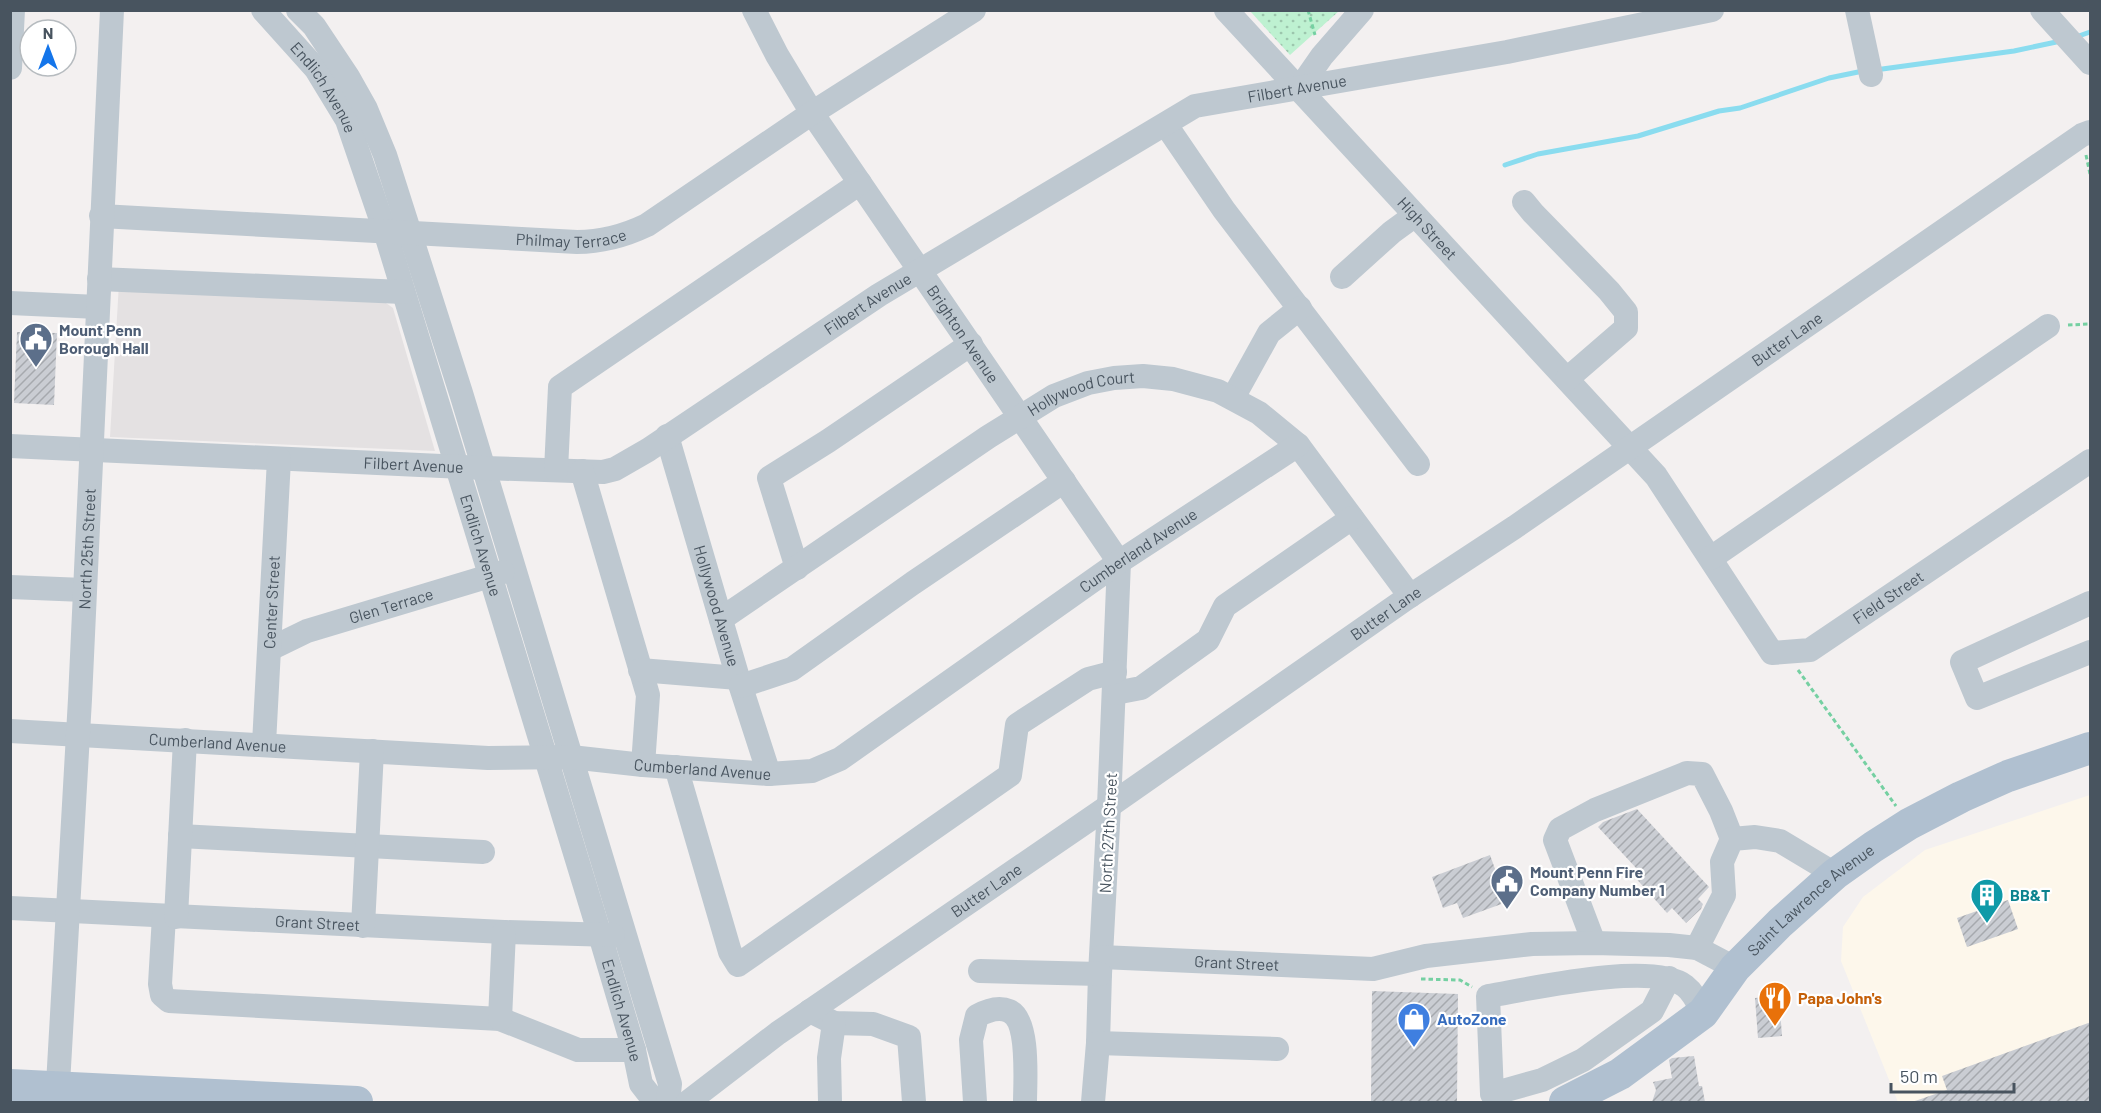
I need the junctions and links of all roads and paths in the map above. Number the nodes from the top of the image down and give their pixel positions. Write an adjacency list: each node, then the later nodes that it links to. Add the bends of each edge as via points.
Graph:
1 (14, 10): 13 (street)
2 (112, 10): 21 (street, North 25th Street)
3 (263, 10): 23 (street, Endlich Avenue, via 316,69 347,120)
4 (298, 10): 24 (street, Endlich Avenue, via 314,26 366,109)
5 (754, 10): 16 (street, Brighton Avenue)
6 (974, 10): 16 (street, Philmay Terrace)
7 (1226, 10): 15 (street, High Street)
8 (1362, 10): 15 (street)
9 (1712, 10): 15 (street, Filbert Avenue, via 1507,52)
10 (1857, 10): 14 (street)
11 (2042, 10): 12 (street)
12 (2091, 63)
13 (10, 68)
14 (1870, 75)
15 (1299, 88): 17 (street, Filbert Avenue, via 1195,106); 22 (street, High Street)
16 (812, 113): 19 (street, Brighton Avenue); 24 (street, Philmay Terrace, via 647,225 617,237 577,242)
17 (1166, 125): 25 (street, Filbert Avenue); 31 (street, via 1224,210)
18 (2091, 132): 40 (street, Butter Lane)
19 (860, 183): 25 (street, Brighton Avenue); 47 (street, via 560,387)
20 (1524, 202): 34 (street, via 1626,312 1626,328)
21 (101, 216): 23 (street, Philmay Terrace); 27 (street, North 25th Street)
22 (1414, 216): 26 (street); 34 (street, High Street)
23 (385, 231): 24 (street, Philmay Terrace); 28 (street, Endlich Avenue)
24 (409, 233): 46 (street, Endlich Avenue)
25 (920, 270): 33 (street, Brighton Avenue); 37 (street, Filbert Avenue)
26 (1342, 277)
27 (99, 279): 28 (street); 30 (street, North 25th Street)
28 (403, 292): 45 (street, Endlich Avenue)
29 (10, 303): 30 (street)
30 (98, 307): 41 (street, North 25th Street)
31 (1300, 308): 35 (street, via 1269,333); 44 (street)
32 (2048, 326): 51 (street)
33 (971, 344): 36 (street, Brighton Avenue); 53 (street, via 769,478)
34 (1567, 380): 40 (street, High Street)
35 (1233, 398): 36 (street, Hollywood Court, via 1173,379 1114,378 1064,392); 38 (street, Hollywood Court, via 1259,413)
36 (1021, 417): 49 (street, Brighton Avenue); 53 (street, Hollywood Court)
37 (667, 436): 48 (street, Filbert Avenue, via 615,468); 60 (street, Hollywood Avenue)
38 (1298, 445): 50 (street, Hollywood Court); 52 (street, Cumberland Avenue)
39 (10, 446): 41 (street, Filbert Avenue)
40 (1630, 446): 51 (street, High Street, via 1656,476); 58 (street, Butter Lane)
41 (91, 450): 42 (street, Filbert Avenue); 57 (street, North 25th Street)
42 (279, 459): 45 (street, Filbert Avenue); 61 (street, Center Street)
43 (2091, 461): 62 (street, Field Street, via 1810,650)
44 (1418, 464)
45 (456, 467): 46 (street, Filbert Avenue); 55 (street, Endlich Avenue)
46 (484, 468): 47 (street, Filbert Avenue); 54 (street, Endlich Avenue)
47 (556, 470): 48 (street, Filbert Avenue)
48 (582, 471): 64 (street)
49 (1064, 481): 52 (street, Brighton Avenue); 65 (street, via 792,669)
50 (1352, 518): 58 (street, Hollywood Court); 66 (street, via 1225,606 1208,640 1141,688)
51 (1711, 558): 62 (street, via 1772,653)
52 (1119, 562): 66 (street, North 27th Street); 77 (street, Cumberland Avenue, via 840,759 812,771)
53 (797, 568): 60 (street, Hollywood Court)
54 (513, 569): 55 (street, Glen Terrace); 74 (street, Endlich Avenue)
55 (489, 576): 61 (street, Glen Terrace, via 307,631); 73 (street, Endlich Avenue)
56 (10, 587): 57 (street)
57 (84, 590): 68 (street, North 25th Street)
58 (1410, 596): 78 (street, Butter Lane)
59 (2091, 603): 63 (street, via 1962,662 1977,698)
60 (721, 620): 65 (street, Hollywood Avenue)
61 (270, 649): 70 (street, Center Street)
62 (1784, 652): 79 (path)
63 (2091, 652)
64 (640, 670): 65 (street); 75 (street, via 648,695)
65 (739, 682): 77 (street, Hollywood Avenue)
66 (1115, 683): 76 (street, via 1088,679 1017,725 1010,775 738,965 730,952); 78 (street, North 27th Street)
67 (10, 731): 68 (street, Cumberland Avenue)
68 (77, 735): 69 (street, Cumberland Avenue); 86 (street, North 25th Street)
69 (185, 740): 70 (street, Cumberland Avenue); 80 (street)
70 (264, 744): 72 (street, Cumberland Avenue)
71 (2091, 748): 79 (main road, Saint Lawrence Avenue, via 2008,776)
72 (372, 751): 73 (street, Cumberland Avenue); 82 (street)
73 (545, 757): 74 (street, Cumberland Avenue); 90 (street, Endlich Avenue)
74 (571, 757): 75 (street, Cumberland Avenue); 91 (street, Endlich Avenue)
75 (644, 765): 76 (street, Cumberland Avenue)
76 (676, 767): 77 (street, Cumberland Avenue)
77 (769, 774)
78 (1110, 806): 94 (street, North 27th Street); 100 (street, Butter Lane)
79 (1910, 824): 84 (main road, Saint Lawrence Avenue)
80 (180, 836): 82 (street); 87 (street)
81 (1732, 839): 84 (street, via 1779,841); 92 (street, via 1702,774 1687,773 1595,810 1560,829 1555,840); 93 (street, via 1722,862 1724,895)
82 (368, 846): 83 (street); 88 (street)
83 (483, 852)
84 (1835, 874): 95 (main road, Saint Lawrence Avenue)
85 (10, 908): 86 (street, Grant Street)
86 (68, 911): 87 (street, Grant Street); 108 (street, North 25th Street)
87 (170, 916): 88 (street, Grant Street); 102 (street, via 160,984 162,995 170,1001)
88 (363, 926): 89 (street, Grant Street)
89 (504, 932): 90 (street, Grant Street); 102 (street)
90 (600, 935): 91 (street, Grant Street); 106 (street, Endlich Avenue)
91 (624, 935): 112 (street, Endlich Avenue, via 670,1084)
92 (1594, 943): 93 (street); 94 (street, Grant Street, via 1532,944 1426,956 1373,969)
93 (1697, 948): 95 (street)
94 (1100, 965): 96 (street, Grant Street); 104 (street, North 27th Street)
95 (1735, 968): 101 (main road, Saint Lawrence Avenue)
96 (980, 971)
97 (1669, 978): 97 (street, via 1652,1011 1583,1060 1542,1080 1492,1094 1488,996 1610,976); 101 (street, via 1693,994)
98 (1416, 979): 99 (path)
99 (1460, 980)
100 (810, 1011): 103 (street); 113 (street, Butter Lane)
101 (1703, 1013): 119 (main road, Saint Lawrence Avenue, via 1629,1068)
102 (500, 1019): 106 (street, via 578,1050)
103 (834, 1023): 114 (street, via 829,1058); 115 (street, via 873,1024 909,1037)
104 (1098, 1043): 105 (street); 118 (street, North 27th Street)
105 (1277, 1049)
106 (634, 1050): 111 (street, Endlich Avenue, via 641,1084)
107 (10, 1085): 108 (main road)
108 (57, 1095): 109 (main road)
109 (219, 1099): 110 (main road)
110 (357, 1102)
111 (655, 1102)
112 (668, 1102)
113 (688, 1102)
114 (830, 1102)
115 (914, 1102)
116 (975, 1102): 117 (street, via 971,1040 977,1016 991,1009 1008,1010 1017,1017 1026,1066)
117 (1025, 1102)
118 (1093, 1102)
119 (1566, 1102)

